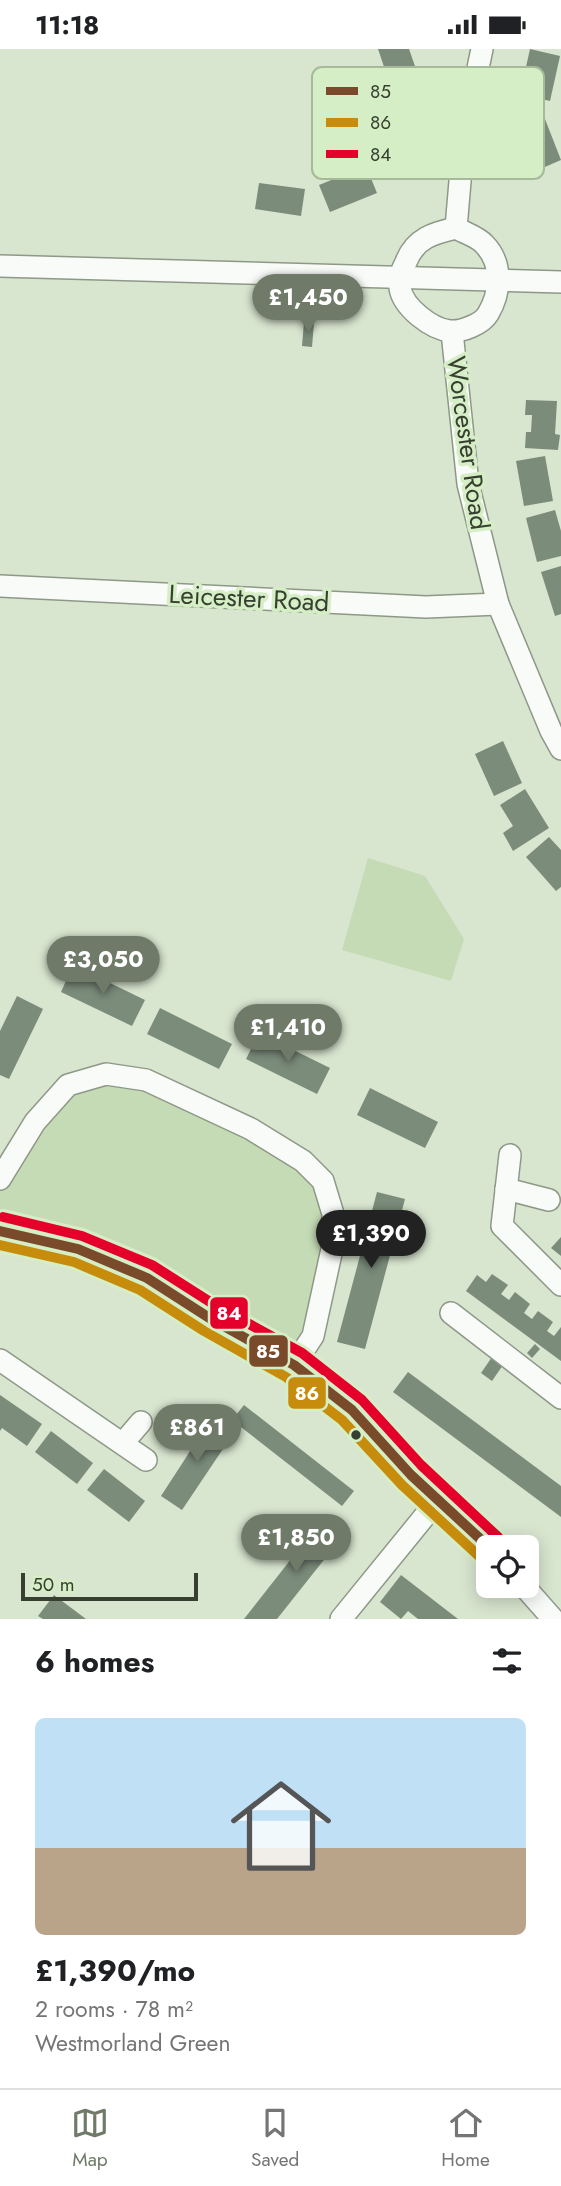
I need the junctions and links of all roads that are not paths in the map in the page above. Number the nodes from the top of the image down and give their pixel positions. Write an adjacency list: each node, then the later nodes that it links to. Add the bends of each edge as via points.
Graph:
1 (482, 49): 2 (street)
2 (478, 67)
3 (460, 179): 4 (street)
4 (456, 228): 6 (street, via 419,241); 7 (street, via 483,243 496,261)
5 (0, 266): 6 (street)
6 (400, 277): 7 (street); 9 (street, Worcester Road, via 405,301 419,316)
7 (498, 281): 8 (street); 9 (street, Worcester Road, via 495,302 485,319)
8 (561, 282)
9 (452, 332): 11 (street, Worcester Road, via 468,484)
10 (0, 586): 11 (street, Leicester Road, via 426,607)
11 (498, 604): 12 (street, Worcester Road)
12 (561, 749)
13 (510, 1155): 15 (street)
14 (0, 1179): 21 (street, via 34,1122 68,1085 106,1074 146,1080 251,1129 303,1161 323,1181 333,1214 332,1249 313,1336)
15 (506, 1189): 16 (street); 18 (street, via 502,1226)
16 (549, 1200)
17 (0, 1231): 21 (street, via 78,1249 147,1278)
18 (561, 1286)
19 (451, 1313): 22 (street)
20 (0, 1360): 24 (street)
21 (294, 1365): 26 (street, via 352,1410)
22 (561, 1398)
23 (141, 1422): 24 (street)
24 (123, 1443): 25 (street)
25 (146, 1460)
26 (437, 1501): 27 (street); 30 (street)
27 (476, 1536)
28 (539, 1598): 29 (street)
29 (553, 1610)
30 (341, 1619)

